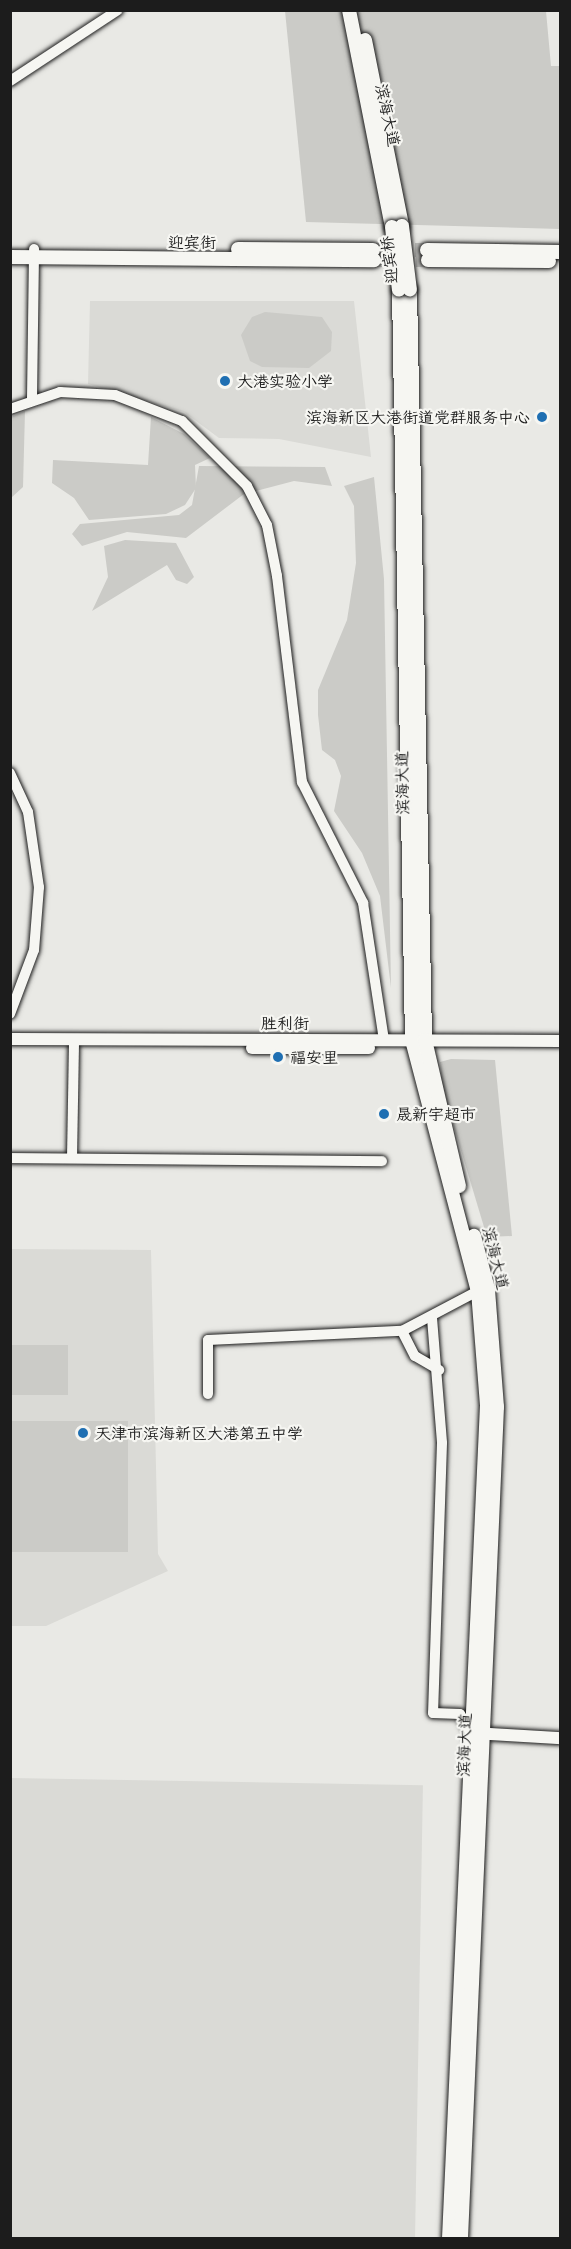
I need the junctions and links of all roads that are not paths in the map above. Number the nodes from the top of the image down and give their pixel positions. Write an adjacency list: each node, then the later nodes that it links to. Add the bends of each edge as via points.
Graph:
1 (117, 10): 4 (street)
2 (349, 10): 5 (main road, 滨海大道)
3 (359, 10): 5 (main road, 滨海大道)
4 (10, 81)
5 (397, 226): 12 (main road, 迎宾桥, bridge)
6 (10, 249): 8 (main road, 迎宾街)
7 (561, 252): 11 (main road, via 428,255)
8 (34, 253): 9 (main road, 迎宾街); 10 (main road, 迎宾街); 13 (street)
9 (374, 255)
10 (10, 257)
11 (561, 261)
12 (404, 290): 20 (main road, 滨海大道); 20 (main road, 滨海大道, via 401,471)
13 (32, 398): 14 (street); 18 (street, via 60,392 115,395 182,421 247,486 267,525 277,576 302,782 363,903)
14 (10, 409)
15 (10, 774): 16 (street, via 28,812 39,887 34,950)
16 (10, 1014)
17 (10, 1039): 19 (street, 胜利街)
18 (384, 1040): 19 (street, 胜利街); 20 (street, 胜利街)
19 (74, 1043): 20 (street, 胜利街); 22 (street, 胜利街); 24 (street)
20 (420, 1044): 21 (street, 胜利街); 26 (main road, 滨海大道); 31 (main road, 滨海大道, via 488,1289 493,1331 497,1407)
21 (560, 1045)
22 (10, 1046)
23 (10, 1158): 24 (street)
24 (72, 1158): 25 (street)
25 (382, 1161)
26 (478, 1291): 27 (street); 31 (main road, 滨海大道, via 487,1405)
27 (432, 1318): 28 (street); 29 (street)
28 (402, 1331): 29 (street, via 415,1356); 30 (street, via 208,1340)
29 (439, 1370): 31 (street, via 442,1443 433,1713 460,1714)
30 (208, 1394)
31 (476, 1733): 32 (street); 33 (main road, 滨海大道); 34 (main road, 滨海大道)
32 (561, 1738)
33 (449, 2238)
34 (461, 2238)

